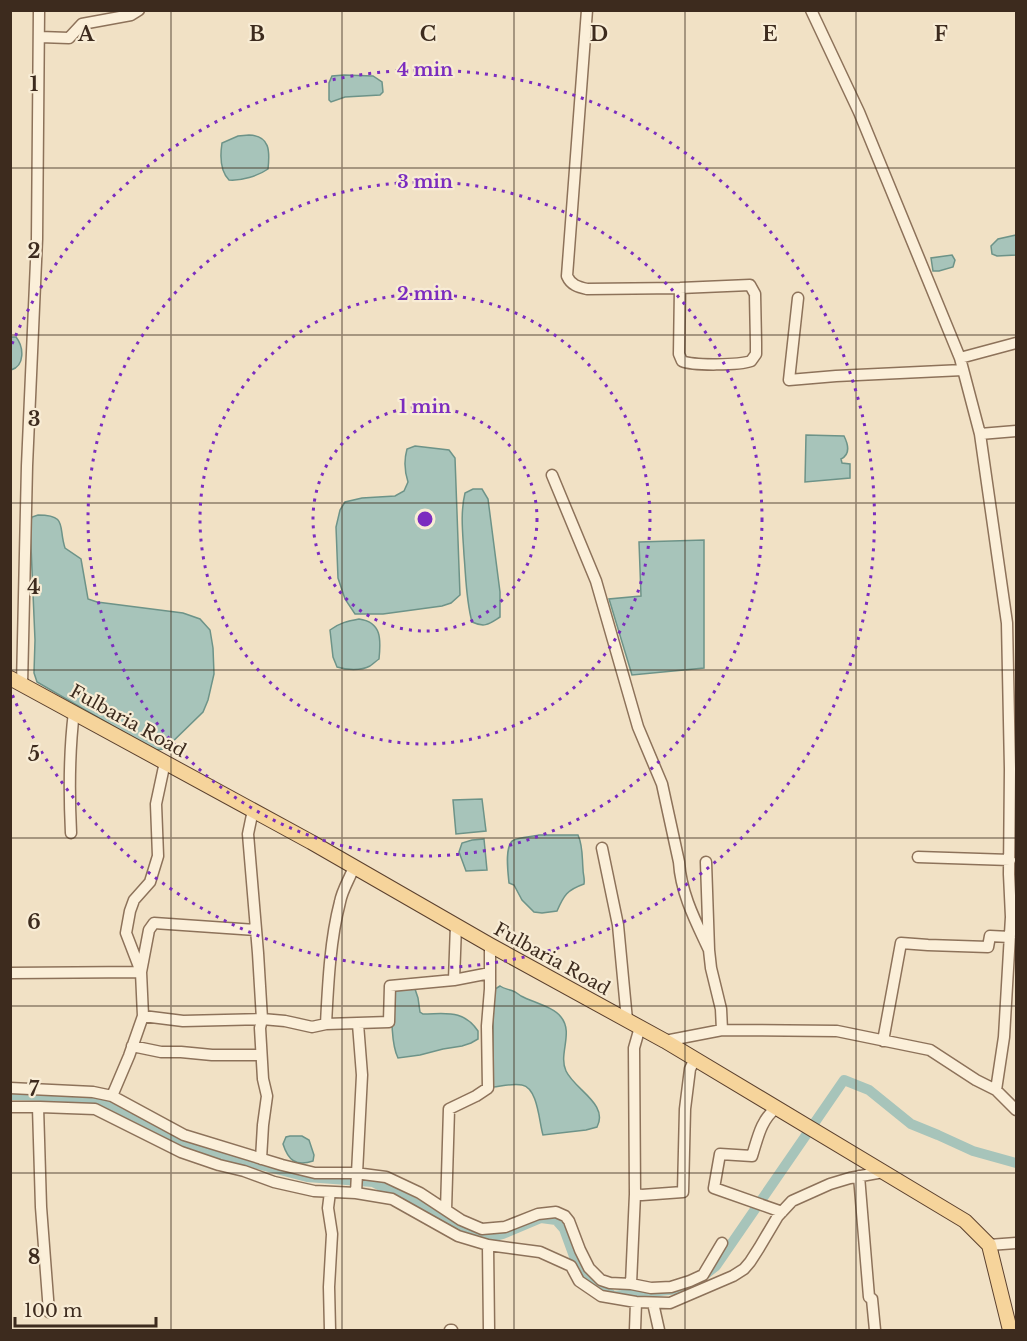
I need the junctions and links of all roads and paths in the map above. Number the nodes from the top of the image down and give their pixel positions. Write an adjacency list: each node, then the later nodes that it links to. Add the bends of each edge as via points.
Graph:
1 (39, 10): 5 (street)
2 (139, 10): 5 (street, via 82,24 69,38)
3 (587, 10): 6 (street, via 567,276 578,287 587,289)
4 (811, 10): 9 (street, via 859,112)
5 (40, 37): 15 (street, via 38,239)
6 (680, 288): 6 (street, via 682,361 751,361 756,343 755,294 750,285)
7 (798, 298): 10 (street, via 789,380)
8 (1017, 344): 9 (street)
9 (960, 358): 10 (street)
10 (963, 370): 12 (street)
11 (1017, 431): 12 (street)
12 (980, 434): 14 (street)
13 (552, 475): 30 (street, via 596,581 638,727 662,784 683,891)
14 (1011, 615): 19 (street)
15 (16, 681): 16 (main road, Fulbaria Road)
16 (74, 712): 17 (main road, Fulbaria Road); 20 (street, via 70,743)
17 (165, 762): 18 (main road, Fulbaria Road); 31 (street, via 156,804 158,856 150,882 134,900 126,933)
18 (253, 810): 25 (main road, Fulbaria Road); 27 (street, via 248,834)
19 (1013, 830): 23 (street)
20 (71, 833)
21 (602, 848): 37 (street)
22 (918, 857): 23 (street)
23 (1010, 860): 28 (street)
24 (706, 862): 30 (street)
25 (354, 867): 26 (main road, Fulbaria Road); 38 (street, via 340,900)
26 (456, 926): 29 (main road, Fulbaria Road); 34 (street)
27 (256, 930): 31 (street, via 154,923 149,930); 36 (street)
28 (1012, 942): 42 (street, via 990,936 988,947 901,943); 47 (street)
29 (490, 945): 33 (street); 37 (main road, Fulbaria Road)
30 (709, 950): 40 (street)
31 (141, 972): 32 (street); 35 (street)
32 (10, 973)
33 (490, 973): 34 (street); 60 (street, via 488,1088 449,1109)
34 (454, 980): 39 (street, via 390,986 389,1022)
35 (143, 1016): 36 (street, via 183,1021); 43 (street)
36 (262, 1019): 38 (street, via 312,1027); 44 (street)
37 (633, 1023): 41 (main road, Fulbaria Road); 59 (street)
38 (326, 1024): 39 (street)
39 (358, 1024): 55 (street, via 362,1075)
40 (722, 1030): 41 (street); 42 (street, via 837,1031)
41 (665, 1041): 45 (main road, Fulbaria Road)
42 (884, 1041): 47 (street, via 930,1050)
43 (132, 1046): 44 (street, via 161,1052); 48 (street)
44 (261, 1055): 53 (street, via 267,1096)
45 (696, 1059): 51 (main road, Fulbaria Road); 59 (street, via 690,1069 685,1109 683,1192)
46 (10, 1088): 48 (street)
47 (996, 1090): 52 (street)
48 (112, 1096): 53 (street, via 184,1135)
49 (10, 1107): 50 (street)
50 (38, 1107): 57 (street, via 95,1109 181,1152 274,1182); 69 (street)
51 (776, 1108): 54 (main road, Fulbaria Road); 61 (street, via 767,1115 752,1156 720,1154 714,1188)
52 (1017, 1110)
53 (261, 1159): 55 (street, via 315,1173)
54 (883, 1172): 56 (street); 65 (main road, Fulbaria Road, via 965,1221)
55 (357, 1173): 58 (street); 60 (street, via 386,1177)
56 (859, 1176): 61 (street, via 802,1195); 74 (street)
57 (330, 1192): 58 (street); 70 (street)
58 (356, 1193): 64 (street, via 392,1199 458,1236)
59 (635, 1194): 66 (street)
60 (446, 1210): 66 (street, via 482,1229 505,1227 538,1214 556,1212 569,1221 588,1268 601,1280)
61 (782, 1212): 68 (street, via 744,1269 670,1304)
62 (723, 1243): 66 (street, via 704,1275 671,1287)
63 (1017, 1243): 65 (street)
64 (488, 1245): 67 (street, via 540,1252 571,1266 579,1281 601,1296); 71 (street)
65 (989, 1245): 75 (main road)
66 (631, 1284)
67 (636, 1302): 68 (street); 72 (street)
68 (653, 1303): 73 (street)
69 (49, 1312)
70 (330, 1330)
71 (489, 1330)
72 (634, 1330)
73 (659, 1330)
74 (875, 1330)
75 (1010, 1330)

